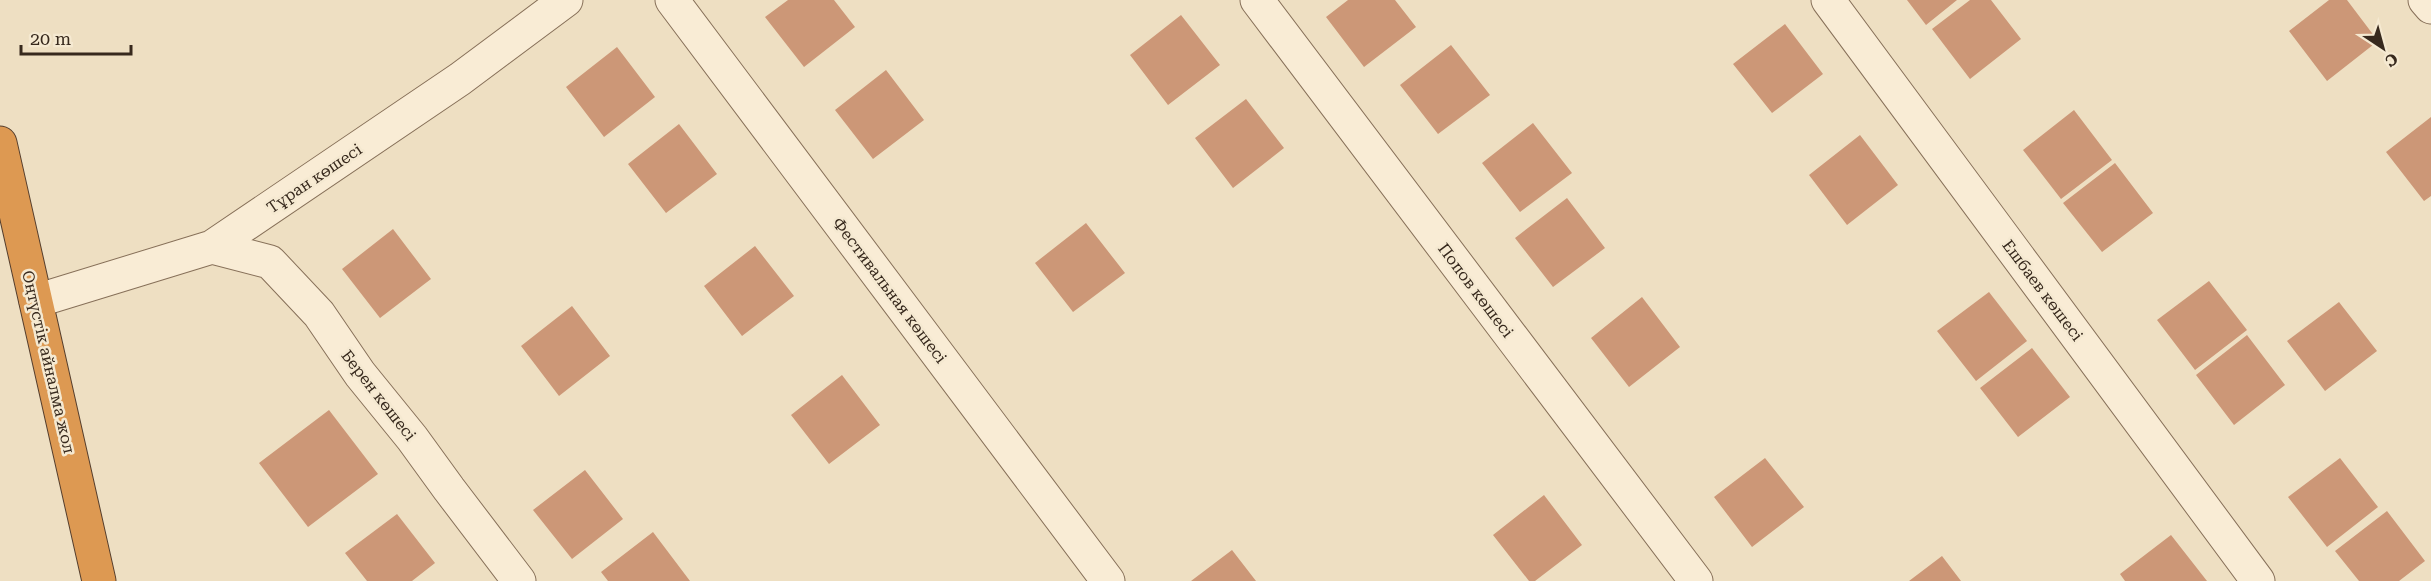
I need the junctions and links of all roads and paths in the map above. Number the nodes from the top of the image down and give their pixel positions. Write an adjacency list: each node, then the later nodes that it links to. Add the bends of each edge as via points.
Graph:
1 (566, 0): 9 (street, Тұран көшесі, via 460,79)
2 (672, 0): 13 (street, Фестивальная көшесі)
3 (1257, 0): 14 (street, Попов көшесі)
4 (1828, 0): 15 (street, Ешбаев көшесі)
5 (2425, 0): 6 (street)
6 (2431, 7)
7 (0, 143): 8 (highway, Оңтүстік айналма жол)
8 (7, 212): 10 (highway, Оңтүстік айналма жол)
9 (212, 247): 10 (street, Тұран көшесі); 12 (street, Берен көшесі, via 270,262 319,314 360,374)
10 (36, 301): 11 (highway, Оңтүстік айналма жол)
11 (99, 581)
12 (519, 581)
13 (1107, 581)
14 (1696, 581)
15 (2258, 581)

